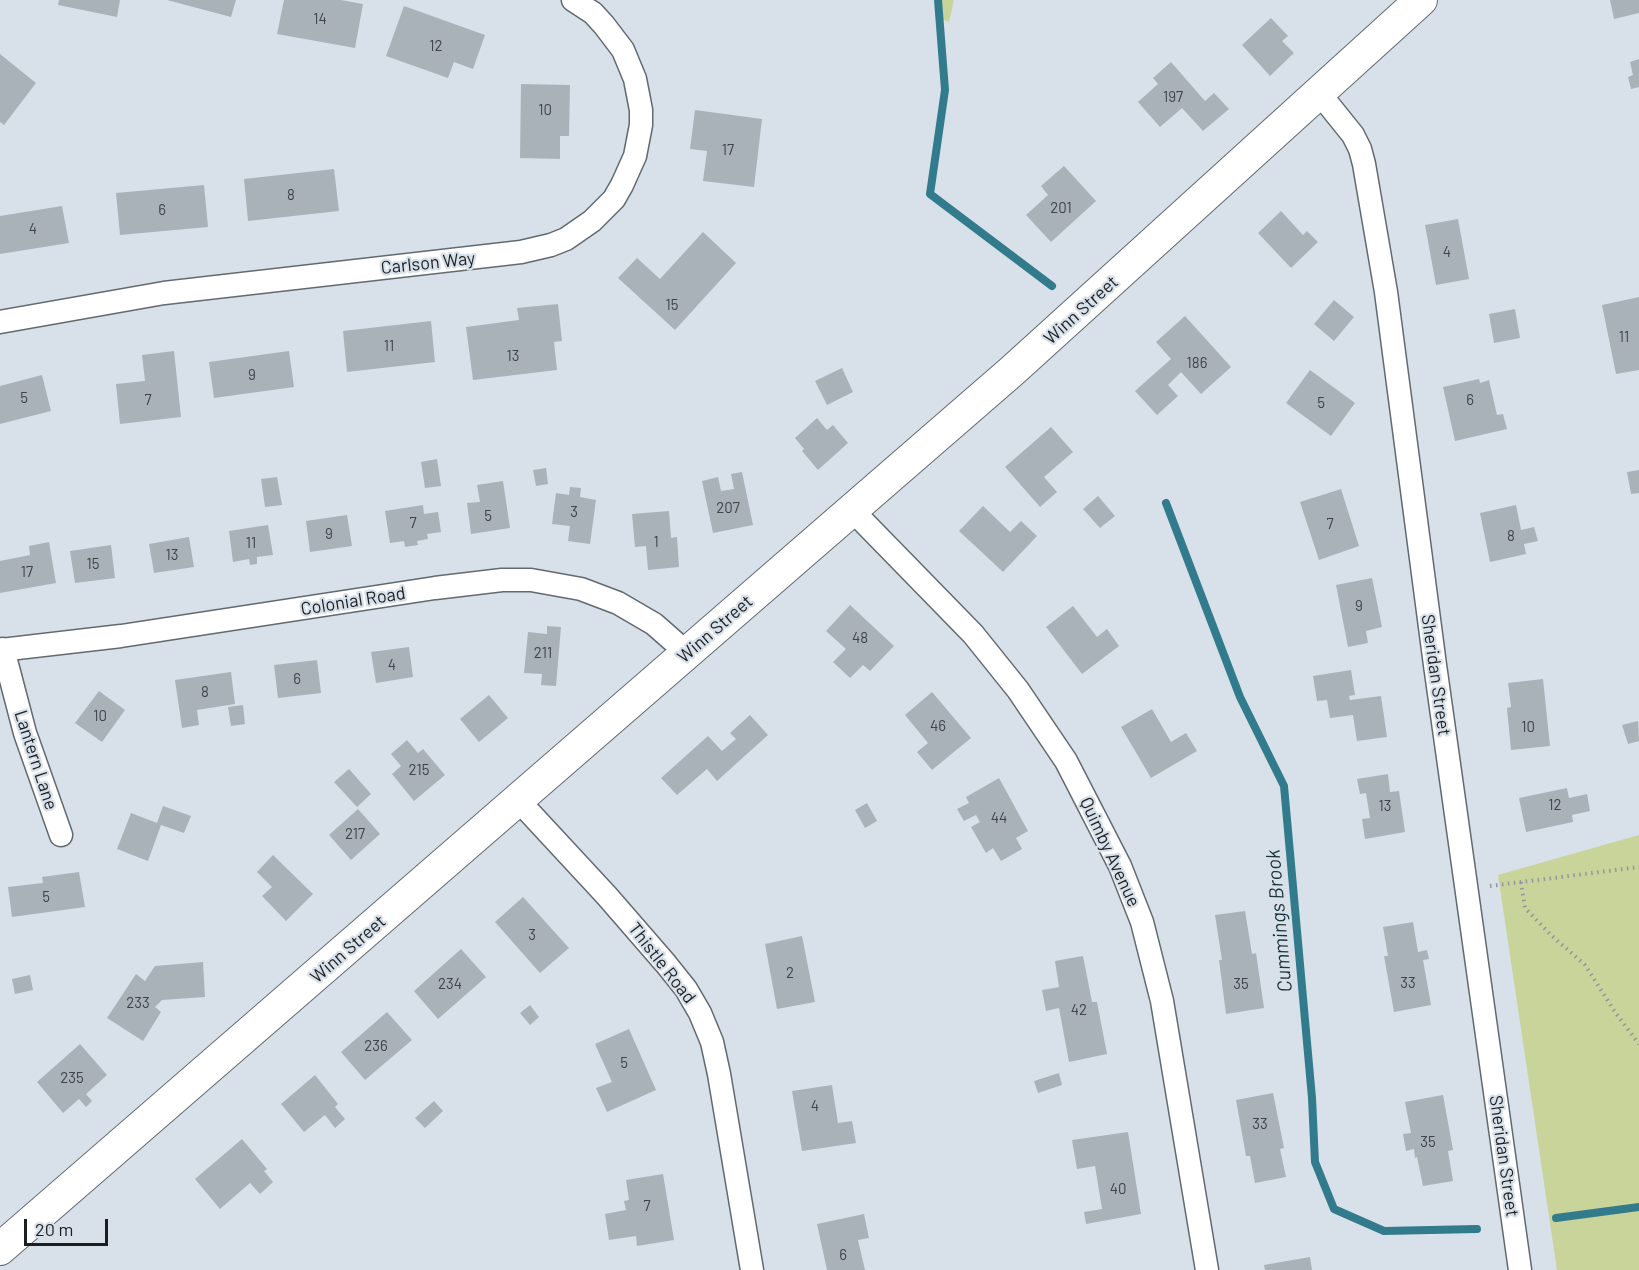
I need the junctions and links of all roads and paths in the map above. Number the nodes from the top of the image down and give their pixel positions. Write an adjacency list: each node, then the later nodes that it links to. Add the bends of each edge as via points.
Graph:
1 (573, 0): 4 (street, Carlson Way, via 598,19 623,50 635,79 641,125 635,156 614,199 566,239 521,252 164,293)
2 (1421, 0): 3 (main road, Winn Street)
3 (1320, 94): 5 (main road, Winn Street); 12 (street, Sheridan Street, via 1353,135 1364,164 1386,292)
4 (0, 322)
5 (852, 510): 7 (main road, Winn Street); 16 (street, Quimby Avenue, via 973,634 1018,690 1066,762 1120,866 1142,922 1162,1001)
6 (1, 650): 7 (street, Colonial Road, via 121,636 435,588 531,580 581,589 618,603 654,624); 9 (street, Lantern Lane)
7 (687, 653): 8 (main road, Winn Street)
8 (518, 800): 14 (main road, Winn Street); 15 (street, Thistle Road, via 666,964 700,1013 719,1074)
9 (61, 835)
10 (1639, 867): 11 (path)
11 (1521, 882): 12 (path); 13 (path, via 1525,908 1585,965)
12 (1466, 889): 17 (street, Sheridan Street)
13 (1639, 1044)
14 (0, 1249)
15 (752, 1270)
16 (1207, 1270)
17 (1520, 1270)

